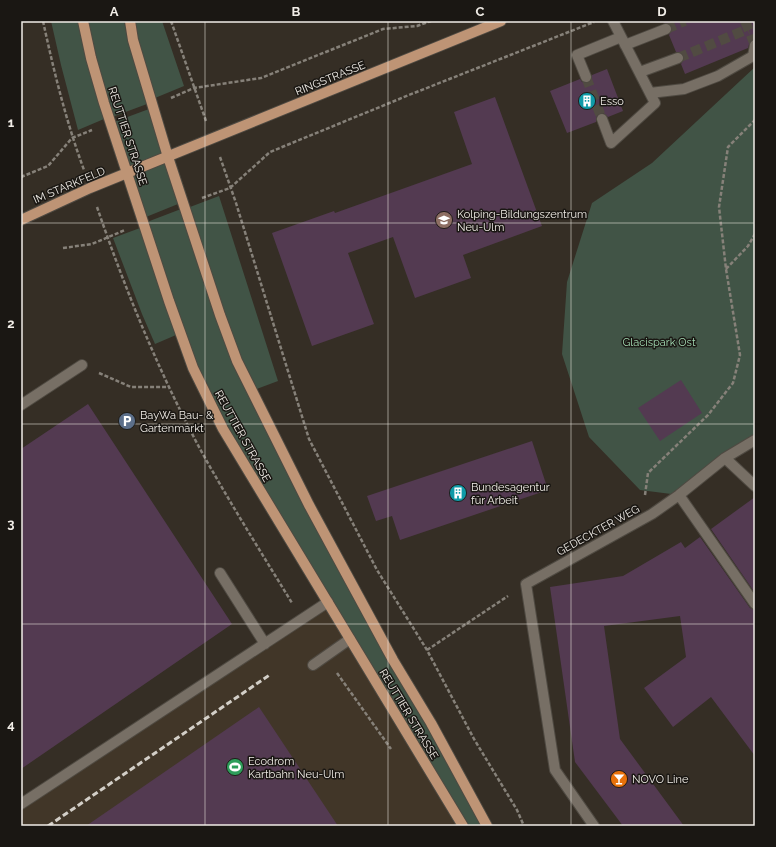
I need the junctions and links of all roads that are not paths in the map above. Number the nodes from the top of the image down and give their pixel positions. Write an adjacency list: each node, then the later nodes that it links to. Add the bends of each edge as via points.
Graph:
1 (83, 21): 14 (main road, REUTTIER STRASSE, via 104,103)
2 (130, 21): 13 (main road, REUTTIER STRASSE, via 133,40)
3 (501, 21): 13 (main road, RINGSTRASSE)
4 (613, 21): 6 (street)
5 (666, 29): 6 (street)
6 (623, 41): 9 (street); 10 (street, via 578,55)
7 (755, 45): 11 (street, via 752,56 718,76 684,89)
8 (678, 58): 9 (street)
9 (640, 72): 11 (street)
10 (586, 77)
11 (650, 93): 12 (street, via 655,103 611,143)
12 (602, 120)
13 (168, 157): 14 (main road, RINGSTRASSE); 30 (main road, REUTTIER STRASSE, via 220,315 258,405 348,577)
14 (127, 173): 15 (main road, IM STARKFELD); 23 (main road, REUTTIER STRASSE, via 193,368 223,429)
15 (21, 220)
16 (82, 365): 17 (street)
17 (21, 404)
18 (755, 440): 19 (street, GEDECKTER WEG)
19 (725, 458): 20 (street); 21 (street, GEDECKTER WEG)
20 (755, 486)
21 (679, 495): 24 (street); 31 (street, GEDECKTER WEG, via 652,514 526,584 555,770)
22 (220, 573): 26 (street)
23 (328, 602): 25 (main road, REUTTIER STRASSE); 26 (street)
24 (755, 604)
25 (350, 639): 27 (street); 29 (main road, REUTTIER STRASSE)
26 (265, 644): 28 (street)
27 (312, 664)
28 (21, 804)
29 (462, 826)
30 (487, 826)
31 (594, 826)

